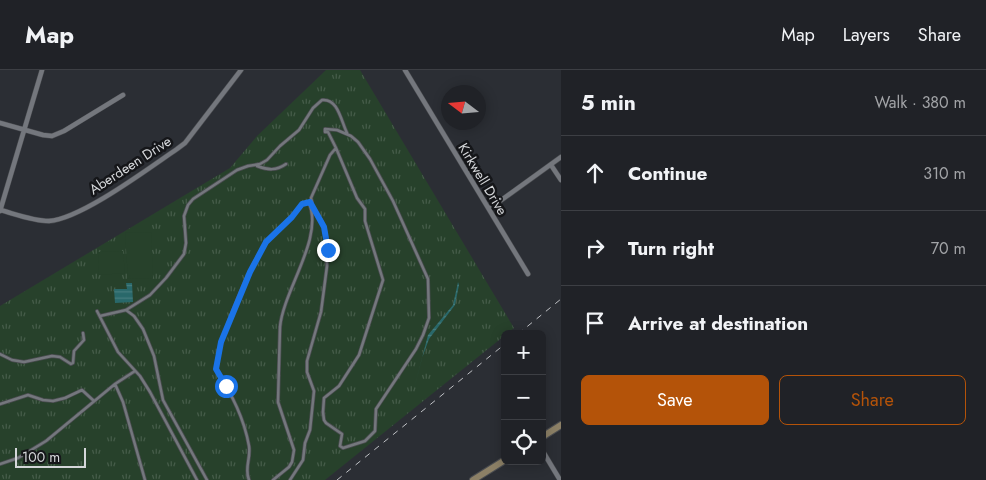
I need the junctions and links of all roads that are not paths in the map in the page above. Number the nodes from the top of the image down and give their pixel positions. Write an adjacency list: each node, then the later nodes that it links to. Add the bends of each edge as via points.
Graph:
1 (42, 70): 6 (street)
2 (241, 70): 15 (street, Aberdeen Drive, via 185,143 88,207 48,221)
3 (405, 70): 16 (street, Kirkwell Drive)
4 (124, 95): 6 (street, via 64,132 43,136)
5 (0, 123): 6 (street)
6 (24, 130): 15 (street)
7 (348, 134): 8 (lane, via 325,129); 8 (lane, via 370,159 394,201 428,278 429,318 420,342 376,409 375,431 365,442 342,448 339,442 342,434 324,420 324,401 339,386 359,355 383,280 365,221 365,209 357,198); 11 (lane, via 334,105 322,100 299,130 267,160)
8 (336, 148): 14 (lane)
9 (561, 157): 12 (street)
10 (286, 164): 11 (lane, via 268,170)
11 (256, 165): 18 (lane, via 237,170 193,199 184,216 184,254 150,296)
12 (551, 165): 13 (street); 16 (street)
13 (561, 180)
14 (310, 203): 35 (lane, via 306,202 299,208 263,247 221,342 217,372 233,397 245,428); 36 (lane, via 312,228 280,316 278,402 294,446 294,456 289,467); 37 (lane, via 326,234 327,266 321,312 307,361 314,391 310,430 303,460)
15 (0, 210)
16 (489, 210): 17 (street, Kirkwell Drive)
17 (528, 274)
18 (126, 310): 20 (lane); 34 (lane, via 143,329 154,356 163,400)
19 (97, 311): 20 (lane)
20 (100, 316): 23 (lane, via 118,352)
21 (83, 333): 22 (lane, via 84,340 74,352 71,364 52,356 19,362)
22 (0, 354)
23 (135, 371): 24 (lane); 33 (lane, via 150,392)
24 (115, 384): 25 (lane); 32 (lane)
25 (94, 401): 26 (lane, via 82,390 53,401 28,395); 31 (lane, via 46,441 18,458)
26 (0, 404)
27 (561, 425): 28 (main road)
28 (546, 434)
29 (546, 457): 39 (street)
30 (501, 462): 38 (main road)
31 (0, 464)
32 (145, 480)
33 (197, 480)
34 (206, 480)
35 (249, 480)
36 (273, 480)
37 (290, 480)
38 (473, 480)
39 (560, 480)

